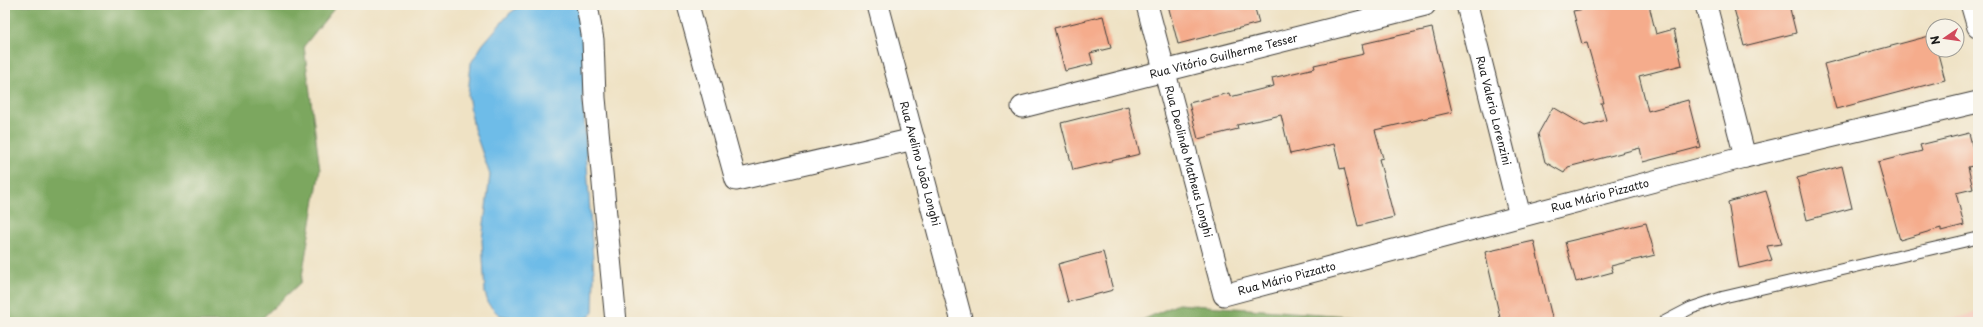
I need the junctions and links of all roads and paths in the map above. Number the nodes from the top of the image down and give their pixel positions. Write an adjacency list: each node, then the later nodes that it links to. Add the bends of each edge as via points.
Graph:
1 (586, 5): 18 (street, via 593,40 595,98)
2 (688, 5): 13 (street, via 736,180)
3 (878, 5): 13 (street, Rua Avelino João Longhi)
4 (1147, 5): 10 (street, Rua Deolindo Matheus Longhi)
5 (1425, 5): 10 (street, Rua Vitório Guilherme Tesser)
6 (1467, 5): 15 (street, Rua Valerio Lorenzini)
7 (1706, 5): 14 (street)
8 (1972, 5): 9 (street)
9 (1978, 26)
10 (1164, 71): 12 (street, Rua Vitório Guilherme Tesser); 17 (street, Rua Deolindo Matheus Longhi)
11 (1978, 102): 14 (street, Rua Mário Pizzatto)
12 (1022, 107)
13 (914, 139): 19 (street, Rua Avelino João Longhi)
14 (1745, 157): 15 (street, Rua Mário Pizzatto)
15 (1520, 216): 17 (street, Rua Mário Pizzatto)
16 (1978, 238): 20 (lane, via 1724,297 1691,308)
17 (1224, 295)
18 (616, 322)
19 (962, 322)
20 (1664, 322)

